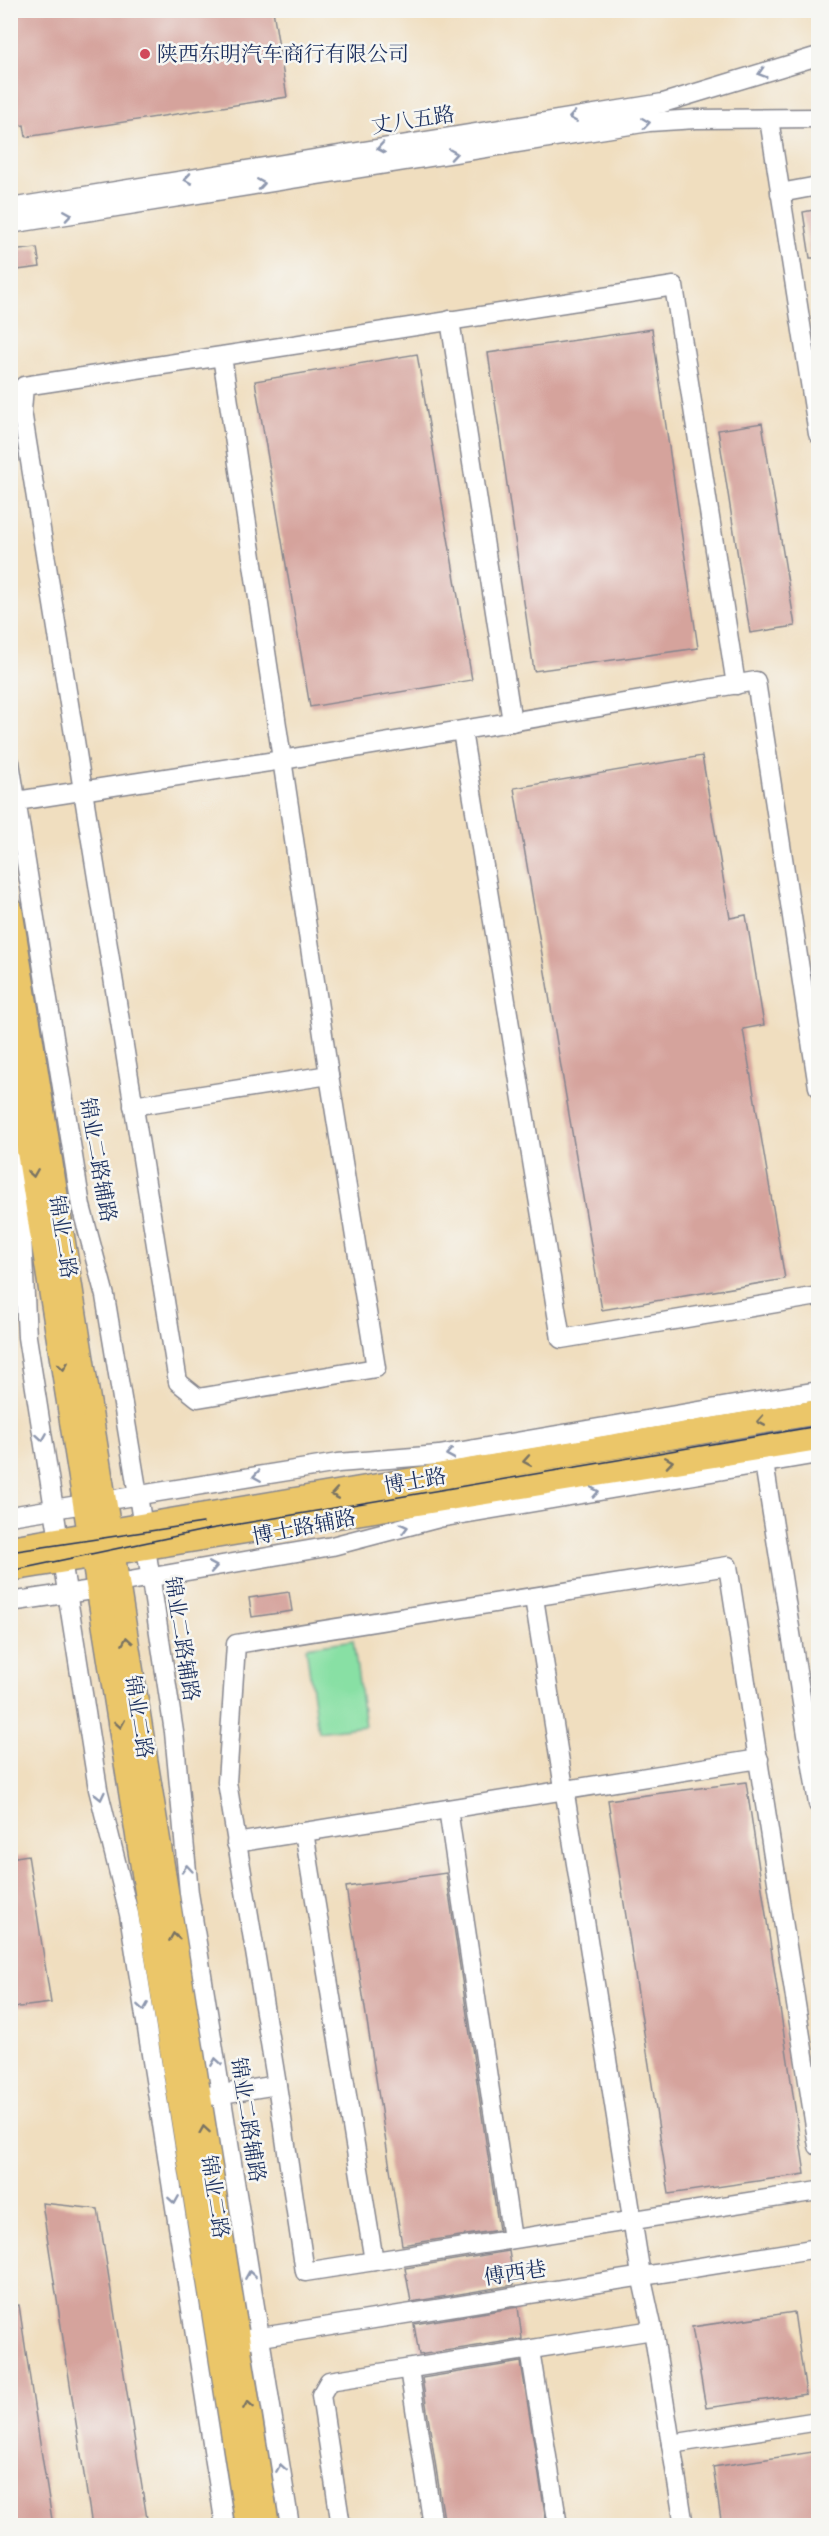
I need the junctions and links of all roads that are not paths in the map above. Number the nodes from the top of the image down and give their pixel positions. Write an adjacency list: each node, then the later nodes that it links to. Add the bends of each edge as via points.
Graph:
1 (819, 56): 6 (street, 丈八五路, one-way to 6, via 663,103)
2 (819, 118): 3 (street, 丈八五路)
3 (769, 119): 5 (street); 7 (street, 丈八五路, one-way to 3, via 649,123)
4 (819, 186): 5 (street)
5 (780, 193): 10 (street)
6 (10, 208)
7 (10, 224)
8 (450, 320): 9 (street); 11 (street, via 674,286); 12 (street)
9 (222, 356): 14 (street); 16 (street, via 24,386 22,411)
10 (818, 429)
11 (736, 685): 12 (street); 21 (street, via 756,681)
12 (512, 722): 13 (street)
13 (462, 731): 14 (street); 24 (street, via 561,1339)
14 (282, 760): 16 (street); 20 (street)
15 (10, 762): 17 (street, 锦业二路辅路)
16 (81, 790): 17 (street); 22 (street)
17 (14, 801): 30 (street, 锦业二路辅路, via 81,1206 105,1296)
18 (10, 909): 31 (main road, 锦业二路)
19 (10, 1032): 31 (main road, 锦业二路, one-way to 31)
20 (329, 1075): 22 (street); 22 (street, via 376,1368 198,1398 178,1382)
21 (819, 1088)
22 (133, 1106)
23 (10, 1150): 32 (street, one-way to 32, via 21,1216 27,1336)
24 (819, 1296)
25 (819, 1391): 30 (street, one-way to 30, via 439,1455 338,1463)
26 (819, 1412): 34 (main road, 博士路, one-way to 34)
27 (819, 1438): 34 (main road, 博士路, one-way to 27)
28 (819, 1454): 29 (street, 博士路辅路)
29 (764, 1463): 39 (street, 博士路辅路, one-way to 29, via 332,1546 439,1518); 46 (street)
30 (138, 1496): 31 (street); 34 (street, 锦业二路辅路)
31 (95, 1503): 32 (street); 35 (main road, 锦业二路)
32 (54, 1509): 33 (street); 37 (street)
33 (10, 1516)
34 (144, 1537): 35 (main road, 博士路); 39 (street, 锦业二路辅路)
35 (101, 1544): 37 (main road, 博士路); 40 (main road, 锦业二路)
36 (10, 1548): 37 (main road, 博士路)
37 (61, 1551): 38 (main road, 博士路); 41 (street)
38 (10, 1569)
39 (150, 1577): 40 (street, 博士路辅路); 51 (street, 锦业二路辅路, one-way to 39, via 189,1893 174,1732)
40 (108, 1586): 41 (street, 博士路辅路); 51 (main road, 锦业二路)
41 (68, 1593): 43 (street, 博士路辅路); 65 (street, one-way to 65, via 98,1789 129,1914)
42 (534, 1598): 44 (street, via 728,1566); 45 (street); 49 (street, via 236,1644 226,1782)
43 (10, 1602)
44 (759, 1759): 45 (street); 52 (street)
45 (565, 1790): 47 (street); 54 (street)
46 (819, 1804)
47 (447, 1809): 48 (street); 55 (street)
48 (304, 1832): 49 (street); 57 (street)
49 (236, 1843): 50 (street)
50 (277, 2085): 51 (street); 57 (street, via 305,2272)
51 (200, 2097): 60 (main road, 锦业二路)
52 (819, 2146)
53 (819, 2191): 54 (street)
54 (633, 2220): 55 (street); 58 (street)
55 (512, 2239): 57 (street)
56 (819, 2248): 58 (street, 傅西巷)
57 (374, 2261)
58 (641, 2275): 59 (street); 60 (street, 傅西巷)
59 (653, 2330): 61 (street); 64 (street)
60 (239, 2340): 66 (main road, 锦业二路); 67 (main road, 锦业二路, one-way to 60); 68 (street, one-way to 60)
61 (530, 2350): 62 (street); 71 (street)
62 (409, 2369): 69 (street, via 329,2381 321,2395); 70 (street)
63 (819, 2421): 64 (street)
64 (671, 2444): 72 (street)
65 (225, 2526)
66 (248, 2526)
67 (267, 2526)
68 (290, 2526)
69 (341, 2526)
70 (433, 2526)
71 (558, 2526)
72 (684, 2526)

